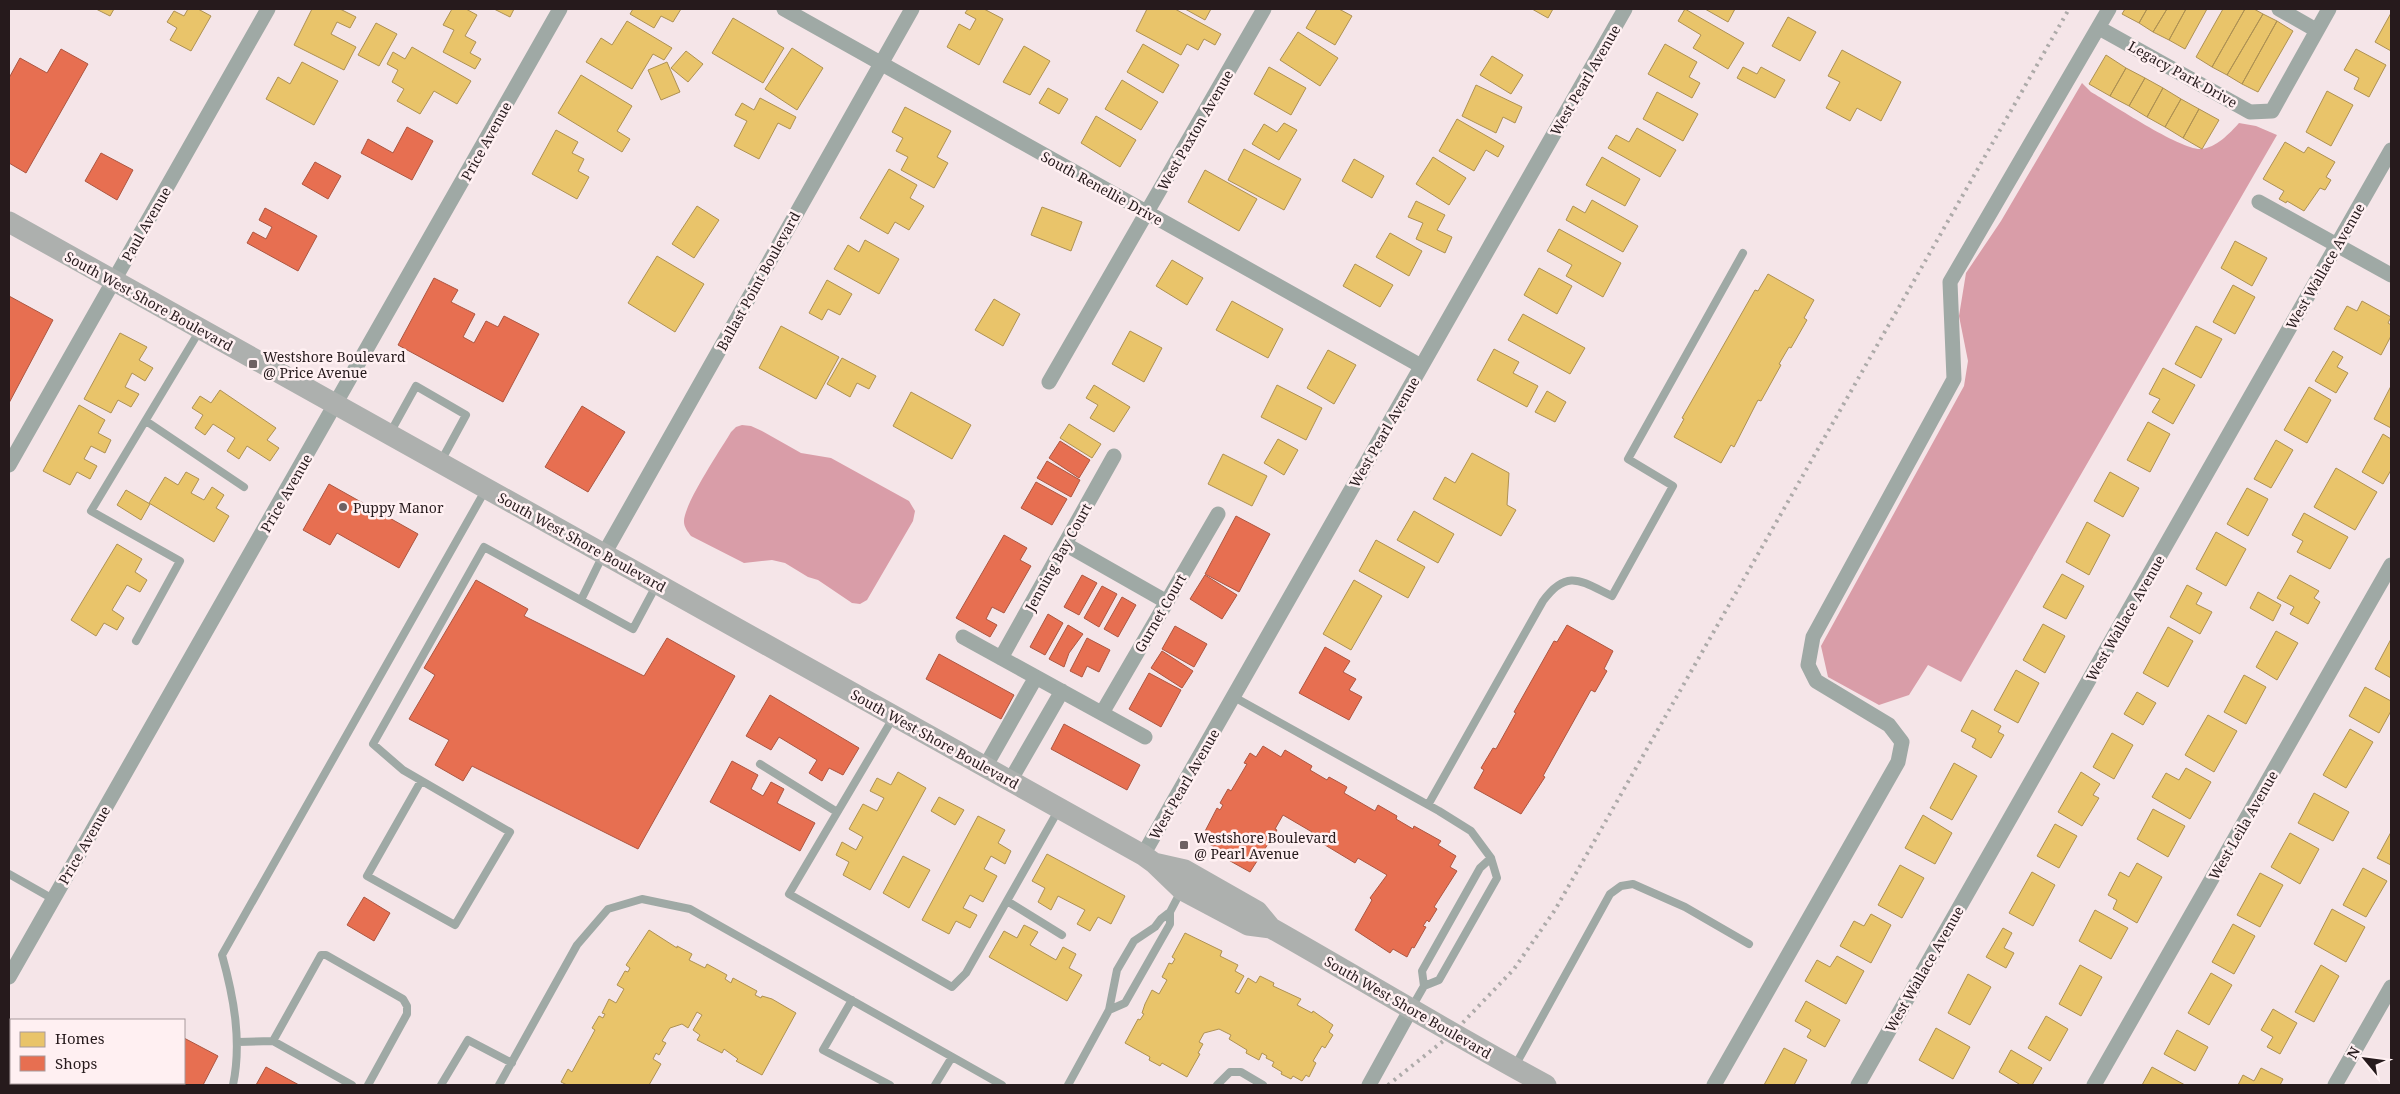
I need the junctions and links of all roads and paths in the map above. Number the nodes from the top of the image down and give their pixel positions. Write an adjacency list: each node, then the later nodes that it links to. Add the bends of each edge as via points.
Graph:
1 (268, 9): 20 (street, Paul Avenue)
2 (560, 9): 24 (street, Price Avenue)
3 (784, 9): 12 (street, South Renellie Drive)
4 (912, 9): 12 (street, Ballast Point Boulevard)
5 (1264, 9): 15 (street, West Paxton Avenue)
6 (1625, 9): 22 (street, West Pearl Avenue)
7 (2109, 9): 10 (street)
8 (2279, 9): 11 (street)
9 (2330, 9): 11 (street, Legacy Park Drive)
10 (2099, 28): 11 (street, Legacy Park Drive, via 2250,112 2272,111); 89 (street, via 1950,282 1954,379 1813,637 1808,665 1816,681 1889,725 1902,742 1898,762)
11 (2316, 30)
12 (881, 63): 15 (street, South Renellie Drive); 34 (street, Ballast Point Boulevard)
13 (2391, 150): 17 (street, West Wallace Avenue)
14 (2259, 202): 17 (street)
15 (1148, 213): 22 (street, South Renellie Drive); 23 (street, West Paxton Avenue)
16 (9, 222): 20 (street, South West Shore Boulevard)
17 (2337, 245): 19 (street); 90 (street, West Wallace Avenue)
18 (1743, 253): 52 (lane, via 1628,459 1673,486 1612,596 1583,582 1569,580 1552,588)
19 (2391, 275)
20 (114, 281): 21 (street, South West Shore Boulevard); 29 (street, Paul Avenue)
21 (201, 329): 24 (street, South West Shore Boulevard); 25 (lane)
22 (1422, 366): 44 (street, West Pearl Avenue)
23 (1049, 382)
24 (336, 405): 26 (street, South West Shore Boulevard); 59 (street, Price Avenue)
25 (146, 421): 30 (lane); 40 (lane, via 92,511 180,561)
26 (389, 434): 28 (street, South West Shore Boulevard); 28 (lane, via 416,386 466,415)
27 (1114, 456): 33 (street, Jenning Bay Court)
28 (440, 463): 31 (street, South West Shore Boulevard)
29 (9, 465)
30 (244, 487)
31 (486, 489): 34 (street, South West Shore Boulevard); 72 (lane, via 222,955 232,989)
32 (1218, 514): 38 (street, Gurnet Court)
33 (1065, 544): 38 (street); 41 (street, Jenning Bay Court)
34 (604, 554): 36 (street, South West Shore Boulevard); 37 (lane)
35 (2391, 565): 91 (street, West Leila Avenue)
36 (657, 584): 37 (lane, via 633,629); 46 (street, South West Shore Boulevard)
37 (581, 600): 50 (lane, via 484,547 374,744 403,770)
38 (1167, 602): 45 (street, Gurnet Court)
39 (963, 637): 41 (street)
40 (136, 641)
41 (1001, 658): 42 (street)
42 (1036, 677): 43 (street); 49 (street)
43 (1062, 691): 45 (street); 51 (street)
44 (1234, 697): 52 (lane); 56 (street, West Pearl Avenue)
45 (1102, 713): 47 (street)
46 (894, 716): 49 (street, South West Shore Boulevard); 54 (lane)
47 (1145, 737)
48 (760, 764): 54 (lane)
49 (985, 767): 51 (street, South West Shore Boulevard)
50 (420, 780): 50 (lane, via 510,832 455,925 367,876)
51 (1010, 781): 53 (street, South West Shore Boulevard)
52 (1428, 804): 55 (lane, via 1471,831)
53 (1059, 808): 56 (street, South West Shore Boulevard); 60 (lane)
54 (837, 812): 60 (lane, via 789,894 952,988 966,973)
55 (1491, 858): 66 (lane, via 1480,868 1422,971); 66 (lane, via 1497,878 1439,980)
56 (1148, 859): 58 (street, South West Shore Boulevard); 62 (street, South West Shore Boulevard, via 1185,870 1257,910)
57 (9, 874): 59 (lane)
58 (1182, 890): 61 (lane); 62 (street, South West Shore Boulevard, via 1248,925)
59 (53, 899): 65 (street, Price Avenue)
60 (1006, 901): 63 (lane)
61 (1170, 912): 70 (lane, via 1170,924 1125,1003); 70 (lane, via 1160,919 1156,928 1134,941 1117,970)
62 (1270, 928): 69 (street, South West Shore Boulevard)
63 (1062, 935)
64 (1749, 944): 75 (lane, via 1685,907 1634,884 1621,886 1610,894)
65 (9, 977)
66 (1424, 986): 69 (lane)
67 (2391, 987): 92 (street)
68 (852, 1000): 73 (lane); 74 (lane, via 690,909 642,899 608,909 577,945); 82 (lane, via 823,1050)
69 (1412, 1008): 75 (street, South West Shore Boulevard); 87 (street)
70 (1109, 1010): 84 (lane)
71 (272, 1041): 72 (lane); 78 (lane); 79 (lane, via 321,955 326,955 403,999 408,1006 407,1014)
72 (238, 1042): 77 (lane)
73 (952, 1057): 76 (lane); 83 (lane)
74 (512, 1063): 80 (lane, via 468,1040); 81 (lane)
75 (1514, 1068): 88 (street, South West Shore Boulevard)
76 (998, 1084)
77 (233, 1085)
78 (352, 1085)
79 (368, 1085)
80 (442, 1085)
81 (499, 1085)
82 (890, 1085)
83 (935, 1085)
84 (1068, 1085)
85 (1217, 1085): 86 (lane, via 1230,1072 1241,1072)
86 (1263, 1085)
87 (1368, 1085)
88 (1546, 1085)
89 (1714, 1085)
90 (1858, 1085)
91 (2094, 1085)
92 (2335, 1085)

